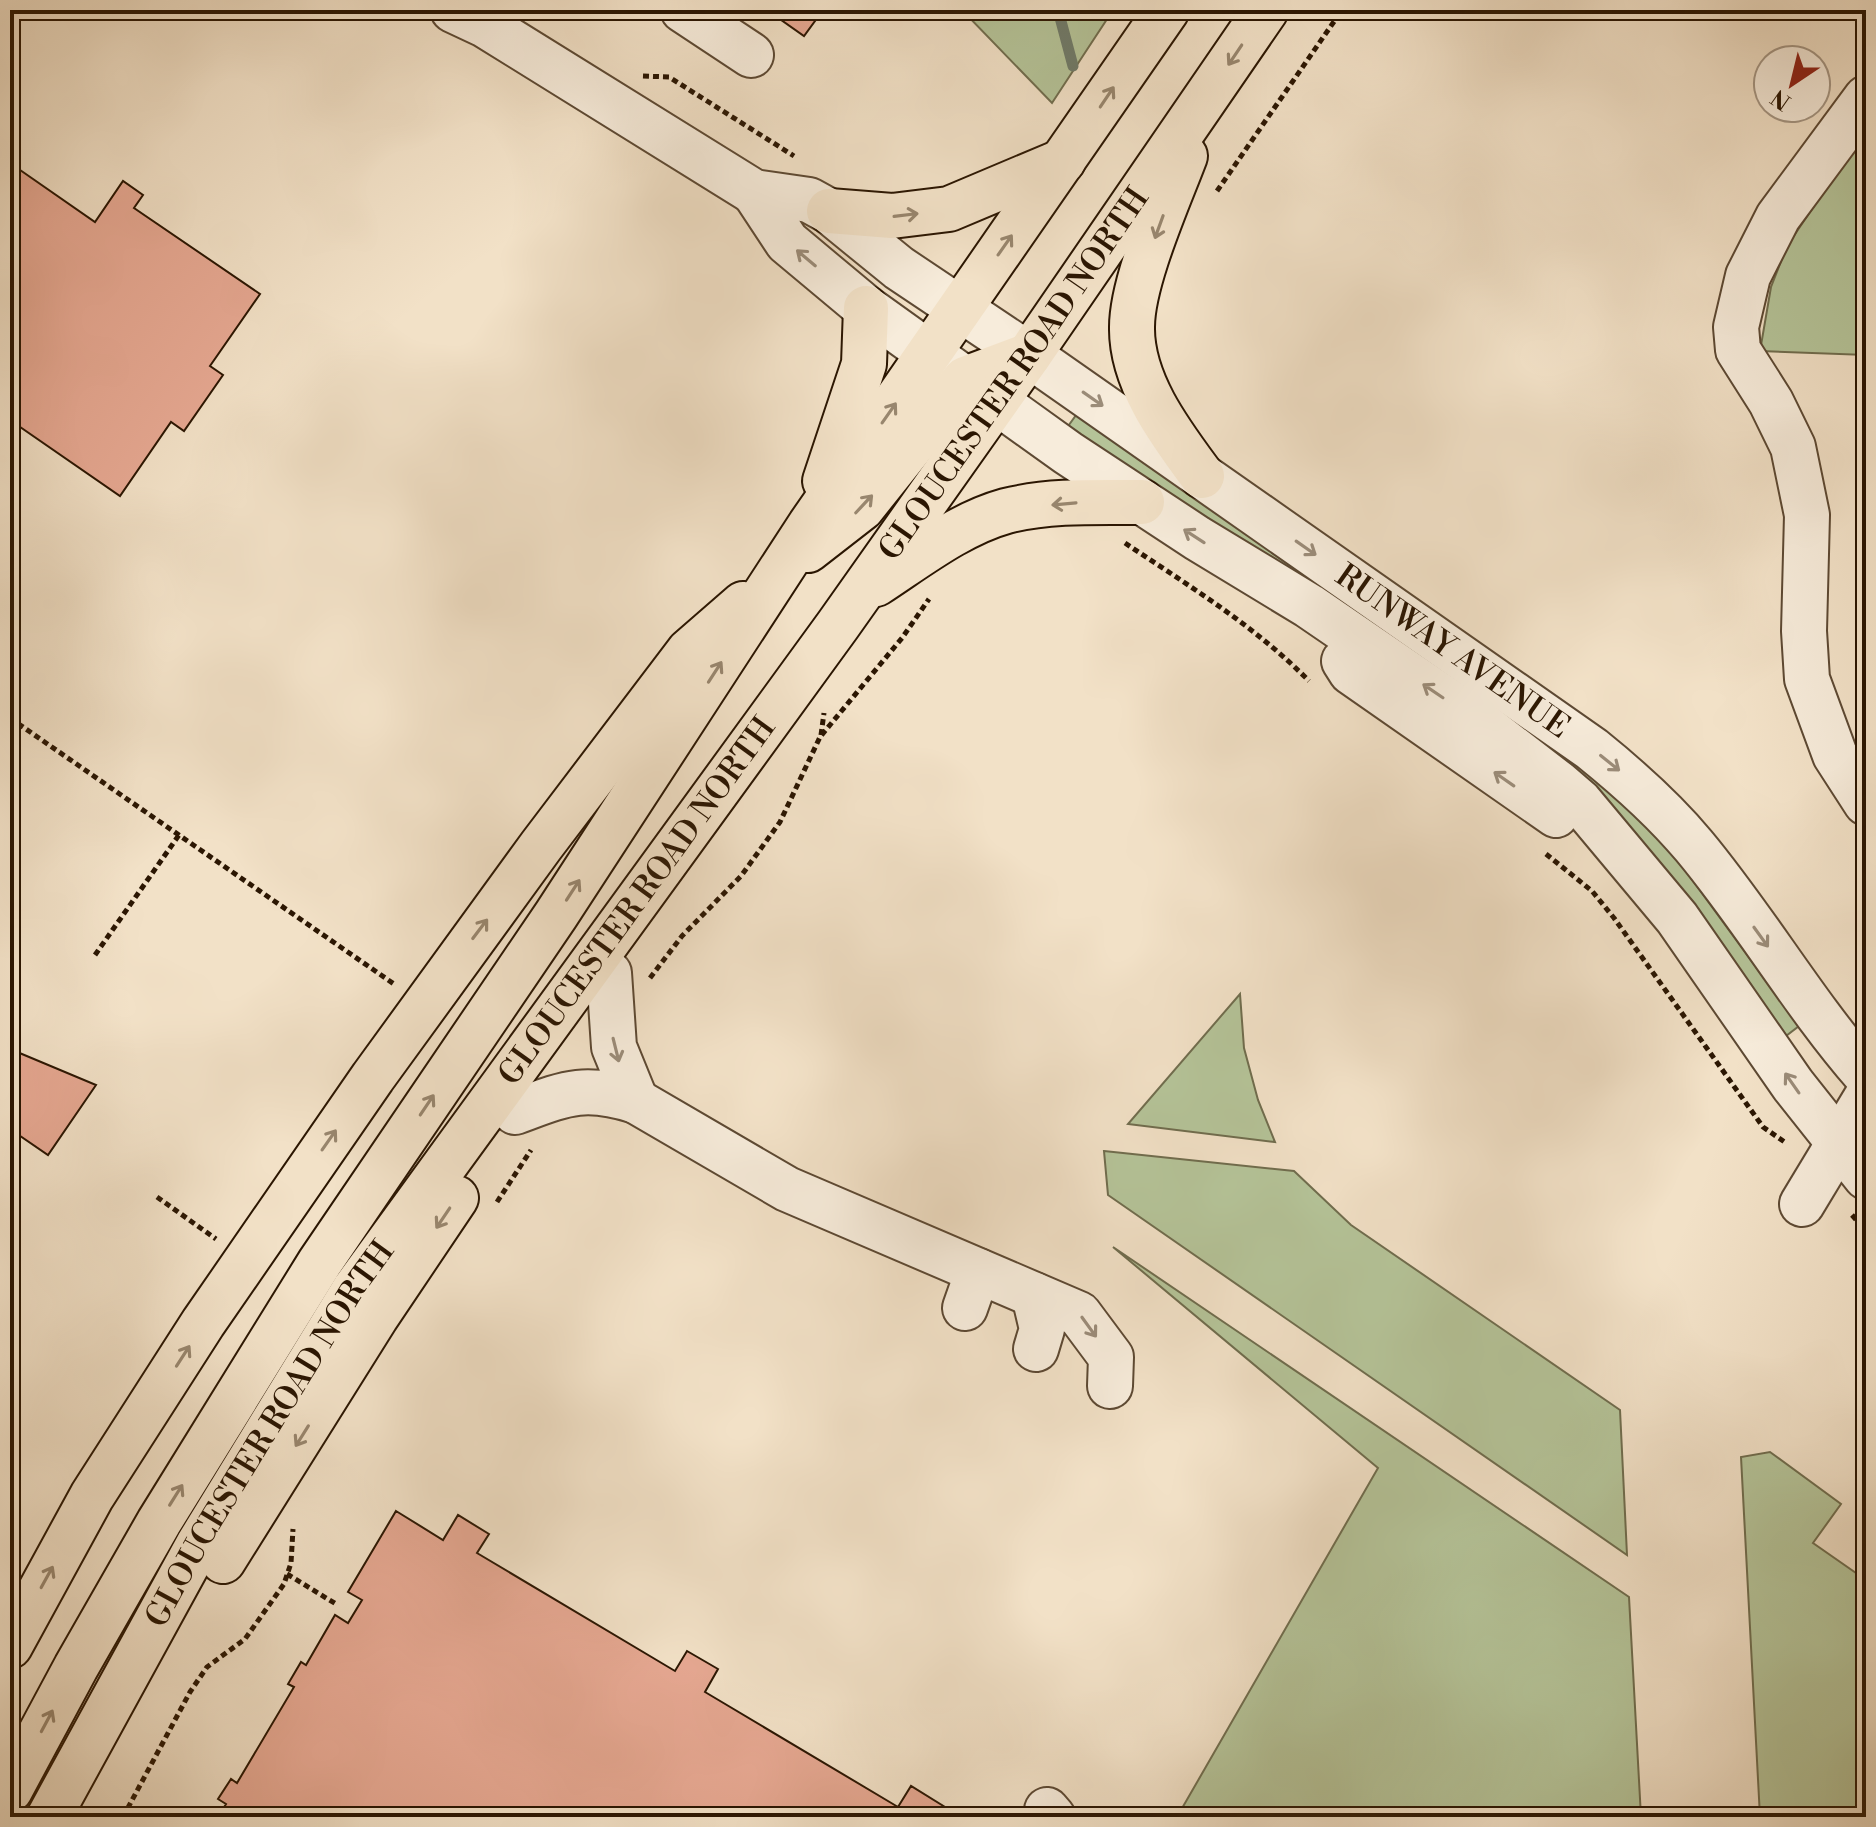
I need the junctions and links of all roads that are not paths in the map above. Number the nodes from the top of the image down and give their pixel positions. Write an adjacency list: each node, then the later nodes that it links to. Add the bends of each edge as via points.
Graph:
1 (453, 10): 9 (street)
2 (683, 10): 5 (street)
3 (1266, 10): 7 (main road, GLOUCESTER ROAD NORTH, one-way to 7)
4 (1164, 14): 8 (main road, GLOUCESTER ROAD NORTH, one-way to 4)
5 (751, 55)
6 (1866, 98): 20 (street, via 1778,217 1748,276 1736,327 1738,350 1793,447 1807,515 1807,679 1835,755)
7 (1204, 101): 13 (main road, GLOUCESTER ROAD NORTH); 15 (main road, one-way to 15, via 1140,283 1132,326 1140,371 1152,398)
8 (1063, 161): 10 (main road, one-way to 8, via 892,216 949,209); 12 (main road, GLOUCESTER ROAD NORTH, one-way to 8)
9 (754, 192): 10 (street, RUNWAY AVENUE, via 809,200); 11 (street, RUNWAY AVENUE, one-way to 9, via 787,242)
10 (829, 211): 12 (street, RUNWAY AVENUE)
11 (866, 308): 14 (street, RUNWAY AVENUE); 17 (main road, via 864,364)
12 (960, 309): 13 (street, RUNWAY AVENUE); 14 (main road, GLOUCESTER ROAD NORTH)
13 (1029, 355): 14 (main road); 15 (street, RUNWAY AVENUE, one-way to 15)
14 (963, 378): 16 (street, RUNWAY AVENUE); 17 (main road, GLOUCESTER ROAD NORTH, one-way to 14); 18 (main road, one-way to 14, via 862,508); 19 (main road, GLOUCESTER ROAD NORTH)
15 (1202, 476): 23 (street, RUNWAY AVENUE, one-way to 23, via 1625,775 1692,845)
16 (1142, 502): 19 (main road, one-way to 19, via 1006,511 951,536); 27 (street, RUNWAY AVENUE, one-way to 16, via 1793,1085 1677,918 1580,802 1480,723 1309,606)
17 (810, 525): 18 (main road, GLOUCESTER ROAD NORTH)
18 (782, 570): 31 (main road, one-way to 18, via 92,1496 426,1001 689,651); 32 (main road, GLOUCESTER ROAD NORTH, one-way to 18, via 159,1522 320,1262)
19 (859, 596): 21 (main road, GLOUCESTER ROAD NORTH)
20 (1866, 803)
21 (661, 868): 22 (main road); 33 (main road, GLOUCESTER ROAD NORTH, via 354,1290 198,1545)
22 (628, 978): 25 (street, one-way to 25, via 614,1047); 26 (main road)
23 (1866, 1075)
24 (1866, 1098): 27 (street)
25 (636, 1101): 26 (street, via 613,1093 570,1092); 28 (street, via 971,1290)
26 (527, 1128): 34 (main road, one-way to 34, via 376,1317 212,1580)
27 (1857, 1163)
28 (1034, 1295): 29 (street, via 1042,1329); 30 (street, one-way to 30, via 1079,1314 1111,1357)
29 (1036, 1349)
30 (1110, 1386)
31 (10, 1646)
32 (10, 1790)
33 (49, 1817)
34 (82, 1817)

